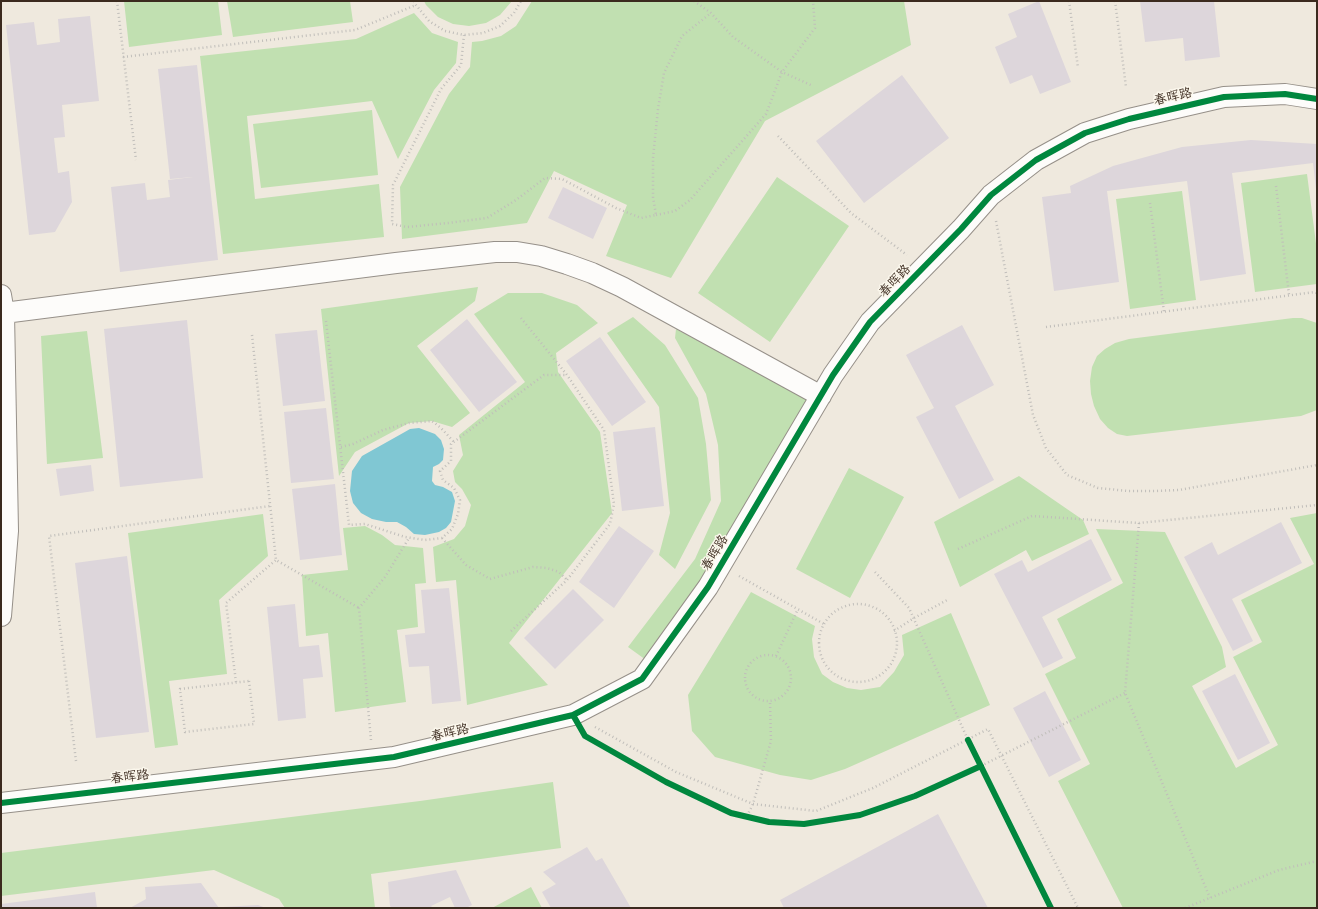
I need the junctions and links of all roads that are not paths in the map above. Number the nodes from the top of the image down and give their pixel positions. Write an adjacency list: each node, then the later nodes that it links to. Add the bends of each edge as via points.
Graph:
1 (1317, 99): 3 (street, 春晖路, via 1285,94 1224,97 1129,119 1085,133 1036,160 992,195 870,322)
2 (2, 304): 3 (street, via 495,252 517,252 567,264 622,287); 4 (street, via 8,531)
3 (821, 396): 5 (street, 春晖路, via 708,587 642,679 573,715 394,757)
4 (1, 616)
5 (1, 803)

